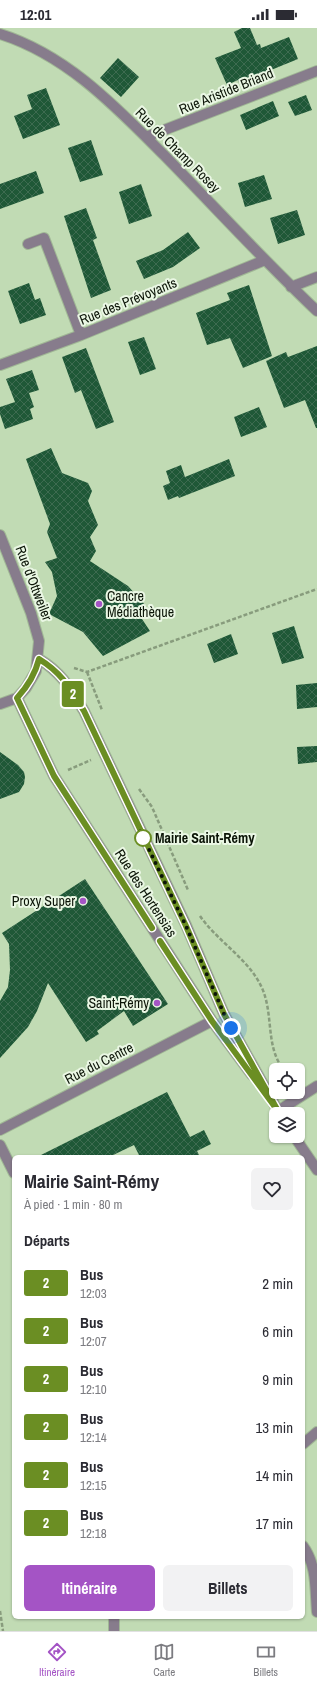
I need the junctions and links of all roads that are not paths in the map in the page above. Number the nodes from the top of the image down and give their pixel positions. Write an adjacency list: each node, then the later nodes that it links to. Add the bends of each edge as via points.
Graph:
1 (0, 34): 3 (street, Rue de Champ Rosey, via 22,41 77,73)
2 (317, 70): 3 (street, Rue Aristide Briand)
3 (146, 137): 5 (street, Rue de Champ Rosey)
4 (28, 244): 9 (street, via 44,238)
5 (265, 260): 7 (street, Rue de Champ Rosey); 9 (street, Rue des Prévoyants)
6 (317, 278): 7 (street)
7 (291, 287): 8 (street, Rue de Champ Rosey)
8 (317, 311)
9 (81, 335): 10 (street, Rue des Prévoyants)
10 (0, 365)
11 (0, 535): 12 (street, Rue d'Ottweiler, via 37,628)
12 (39, 659): 13 (street, via 36,671); 18 (street, via 59,674 84,711 186,926 224,1014)
13 (17, 698): 14 (street); 15 (street, Rue des Hortensias, via 54,776)
14 (0, 704)
15 (212, 1021): 17 (street, Rue des Hortensias); 20 (street, Rue du Centre)
16 (317, 1086): 19 (street)
17 (275, 1107)
18 (276, 1107)
19 (287, 1107)
20 (0, 1130)
21 (299, 1143): 24 (street)
22 (0, 1145): 23 (street)
23 (12, 1169)
24 (317, 1170)
25 (317, 1432): 26 (street)
26 (305, 1442)
27 (305, 1549): 28 (street, via 314,1568)
28 (317, 1612)
29 (114, 1619): 30 (street)
30 (114, 1631)

